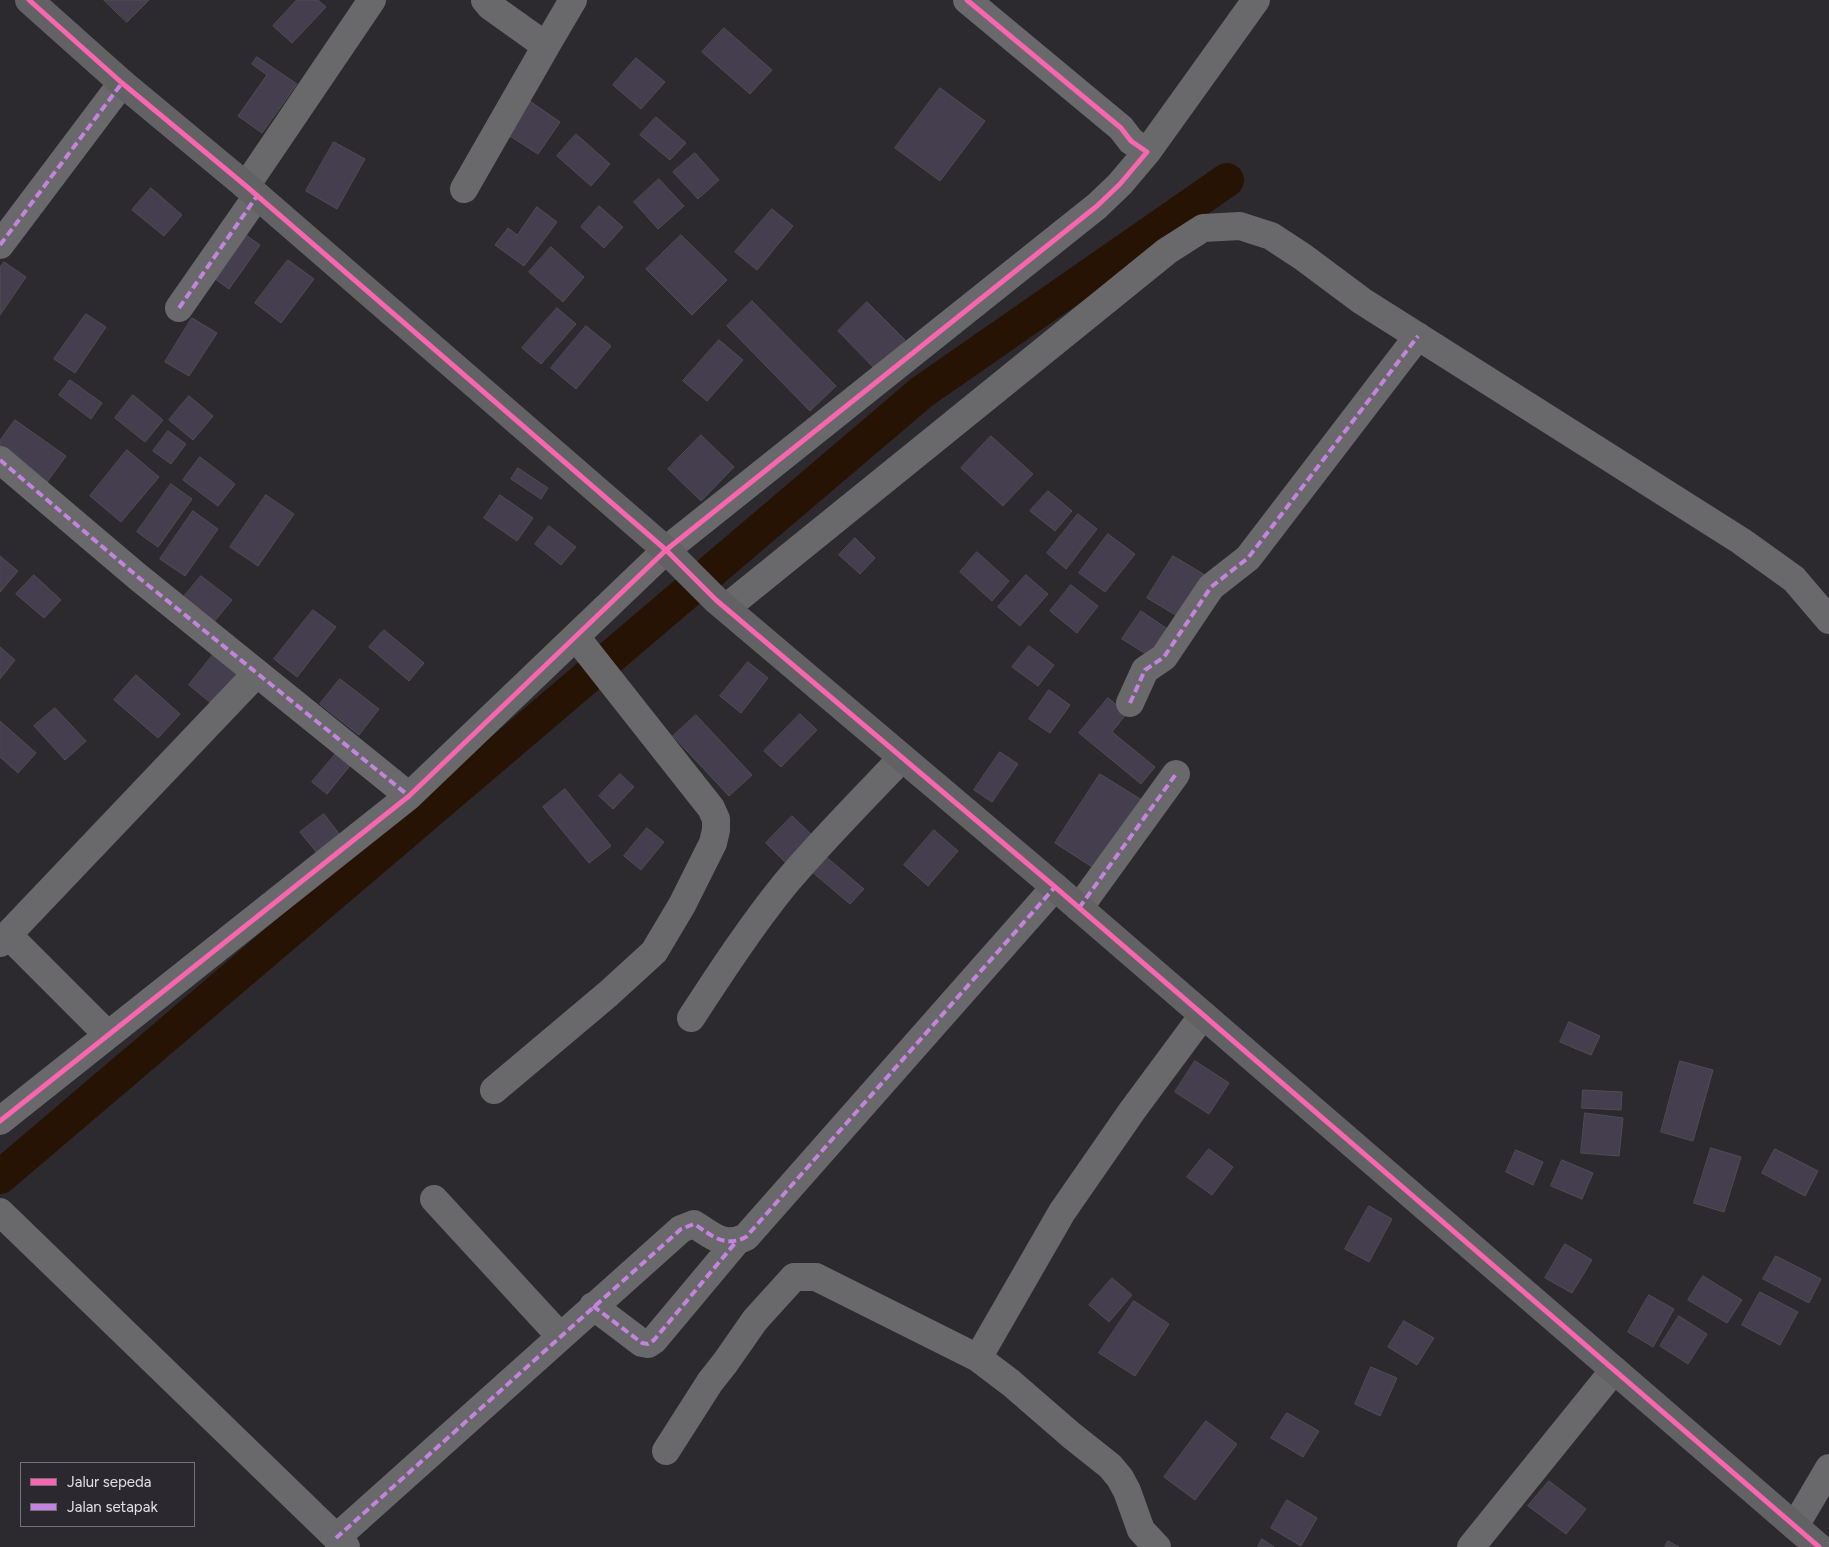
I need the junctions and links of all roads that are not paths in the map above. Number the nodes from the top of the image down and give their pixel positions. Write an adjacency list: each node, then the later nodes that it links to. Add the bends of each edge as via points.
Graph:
1 (29, 0): 8 (street)
2 (372, 0): 11 (street)
3 (485, 0): 7 (street)
4 (573, 0): 7 (street)
5 (967, 0): 9 (street)
6 (1256, 0): 9 (street)
7 (546, 46): 10 (street)
8 (122, 83): 11 (street); 12 (street)
9 (1147, 152): 16 (street, via 1097,206)
10 (464, 189)
11 (251, 191): 13 (street); 16 (street)
12 (0, 245)
13 (179, 308)
14 (1418, 336): 17 (street, via 1362,301 1271,236 1240,226 1204,228 1167,251); 18 (street, via 1741,541 1794,579); 21 (street, via 1248,558 1211,587 1164,657 1145,670)
15 (0, 460): 20 (street)
16 (673, 557): 17 (street); 19 (street)
17 (721, 604): 22 (street)
18 (1829, 620)
19 (582, 644): 24 (street); 31 (street, via 711,808 716,819 714,843 654,952)
20 (257, 673): 24 (street); 27 (street)
21 (1130, 703)
22 (902, 758): 25 (street); 29 (street, via 786,883 746,935)
23 (1176, 774): 26 (street)
24 (409, 796): 30 (street)
25 (1055, 887): 26 (street); 35 (street, via 746,1237)
26 (1079, 908): 28 (street)
27 (4, 939): 30 (street)
28 (1203, 1015): 38 (street, via 1062,1212); 39 (street)
29 (691, 1018)
30 (108, 1035): 32 (street)
31 (494, 1090)
32 (0, 1121)
33 (434, 1199): 37 (street)
34 (7, 1218): 43 (street)
35 (736, 1242): 36 (street, via 724,1242 694,1224 681,1229); 36 (street, via 648,1344 642,1343)
36 (593, 1306): 37 (street)
37 (560, 1336): 43 (street)
38 (978, 1358): 40 (street, via 816,1277 794,1277 755,1320); 44 (street, via 1110,1466 1127,1491 1141,1530)
39 (1614, 1370): 42 (street); 45 (street)
40 (666, 1451)
41 (1829, 1468): 42 (street)
42 (1795, 1526): 46 (street)
43 (341, 1542)
44 (1157, 1547)
45 (1471, 1547)
46 (1819, 1547)

